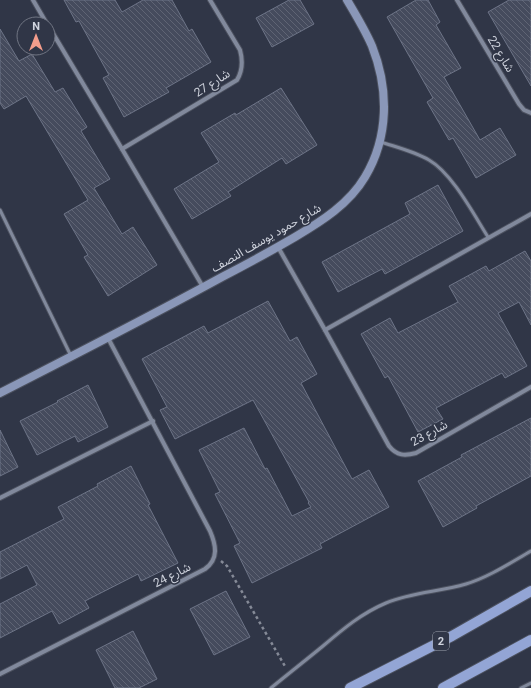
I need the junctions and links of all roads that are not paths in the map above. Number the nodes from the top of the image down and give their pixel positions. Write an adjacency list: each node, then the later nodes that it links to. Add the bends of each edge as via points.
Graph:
1 (33, 0): 5 (street)
2 (210, 0): 9 (street, شارع 27, via 240,50 242,70 237,80)
3 (347, 0): 8 (street, شارع حمود يوسف النصف, via 372,47 380,72 385,113)
4 (457, 0): 7 (street, شارع 22, via 519,104)
5 (43, 16)
6 (56, 38): 9 (street)
7 (531, 113)
8 (380, 142): 12 (lane, via 436,164 462,195); 13 (street, شارع حمود يوسف النصف, via 365,178 347,200 320,222)
9 (122, 149): 14 (street)
10 (0, 210): 17 (lane)
11 (531, 214): 12 (street)
12 (488, 238): 15 (street)
13 (278, 247): 14 (street, شارع حمود يوسف النصف); 15 (street, شارع 23)
14 (203, 288): 16 (street, شارع حمود يوسف النصف)
15 (325, 330): 18 (street, شارع 23, via 389,446 399,454 410,455 416,452)
16 (108, 338): 17 (street, شارع حمود يوسف النصف); 20 (street)
17 (71, 356): 19 (street, شارع حمود يوسف النصف)
18 (531, 387)
19 (0, 393)
20 (153, 421): 21 (street); 25 (street, شارع 24, via 212,536 215,545 212,563 205,569)
21 (0, 498)
22 (531, 551): 27 (lane, via 480,579 387,602 344,628)
23 (531, 591): 28 (main road, 2, via 452,636)
24 (531, 640): 29 (main road)
25 (0, 674)
26 (531, 683): 30 (lane)
27 (271, 688)
28 (350, 688)
29 (443, 688)
30 (521, 688)

